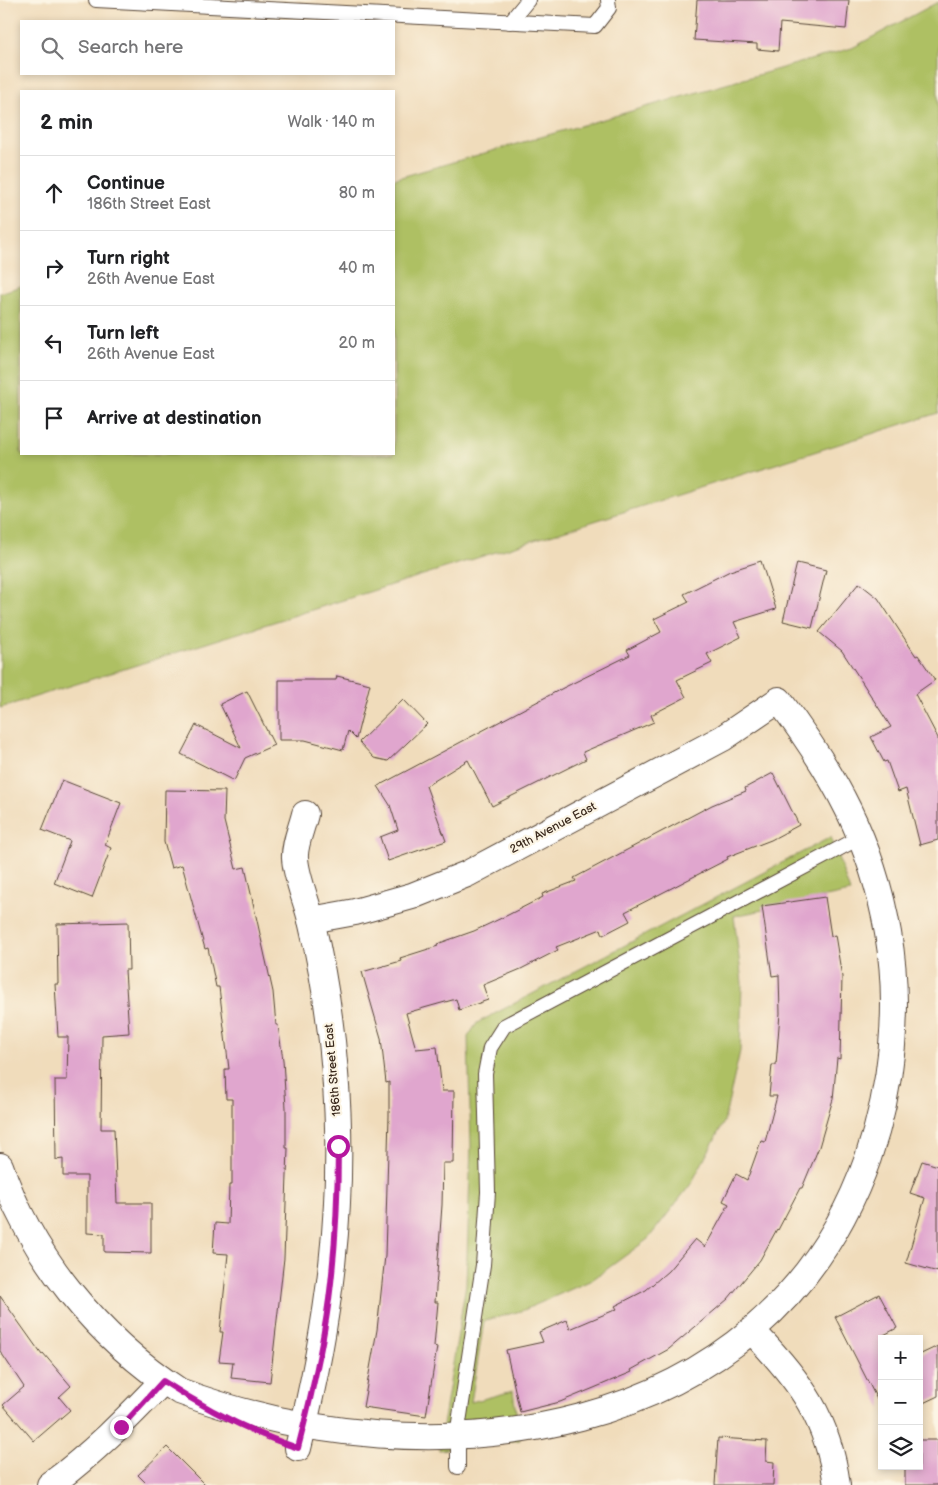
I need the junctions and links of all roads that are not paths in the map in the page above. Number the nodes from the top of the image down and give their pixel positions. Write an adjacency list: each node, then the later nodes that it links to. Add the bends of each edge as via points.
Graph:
1 (96, 0): 4 (lane)
2 (528, 0): 4 (lane)
3 (608, 0): 4 (lane, via 608,8 595,26)
4 (510, 22)
5 (305, 814): 7 (street, 186th Street East, via 295,858)
6 (861, 837): 7 (street, 29th Avenue East, via 840,790 779,700 722,738 467,874 412,896); 9 (street, via 874,872 888,935 893,991 887,1087 876,1134 840,1224 786,1303); 15 (lane, via 504,1026 490,1048 484,1074 488,1192 483,1265 458,1429)
7 (311, 920): 12 (street, 186th Street East, via 328,1011 335,1074 337,1212 330,1294 316,1376)
8 (0, 1166): 10 (street, via 26,1224 74,1296 118,1344)
9 (756, 1335): 11 (street, via 701,1382 661,1408); 18 (street, via 790,1370 807,1396 822,1424 834,1462)
10 (163, 1381): 12 (street, via 239,1425); 17 (street, via 121,1427)
11 (616, 1430)
12 (298, 1448): 13 (street)
13 (326, 1454)
14 (486, 1465): 15 (street)
15 (458, 1467): 16 (street)
16 (430, 1468)
17 (50, 1485)
18 (837, 1485)

